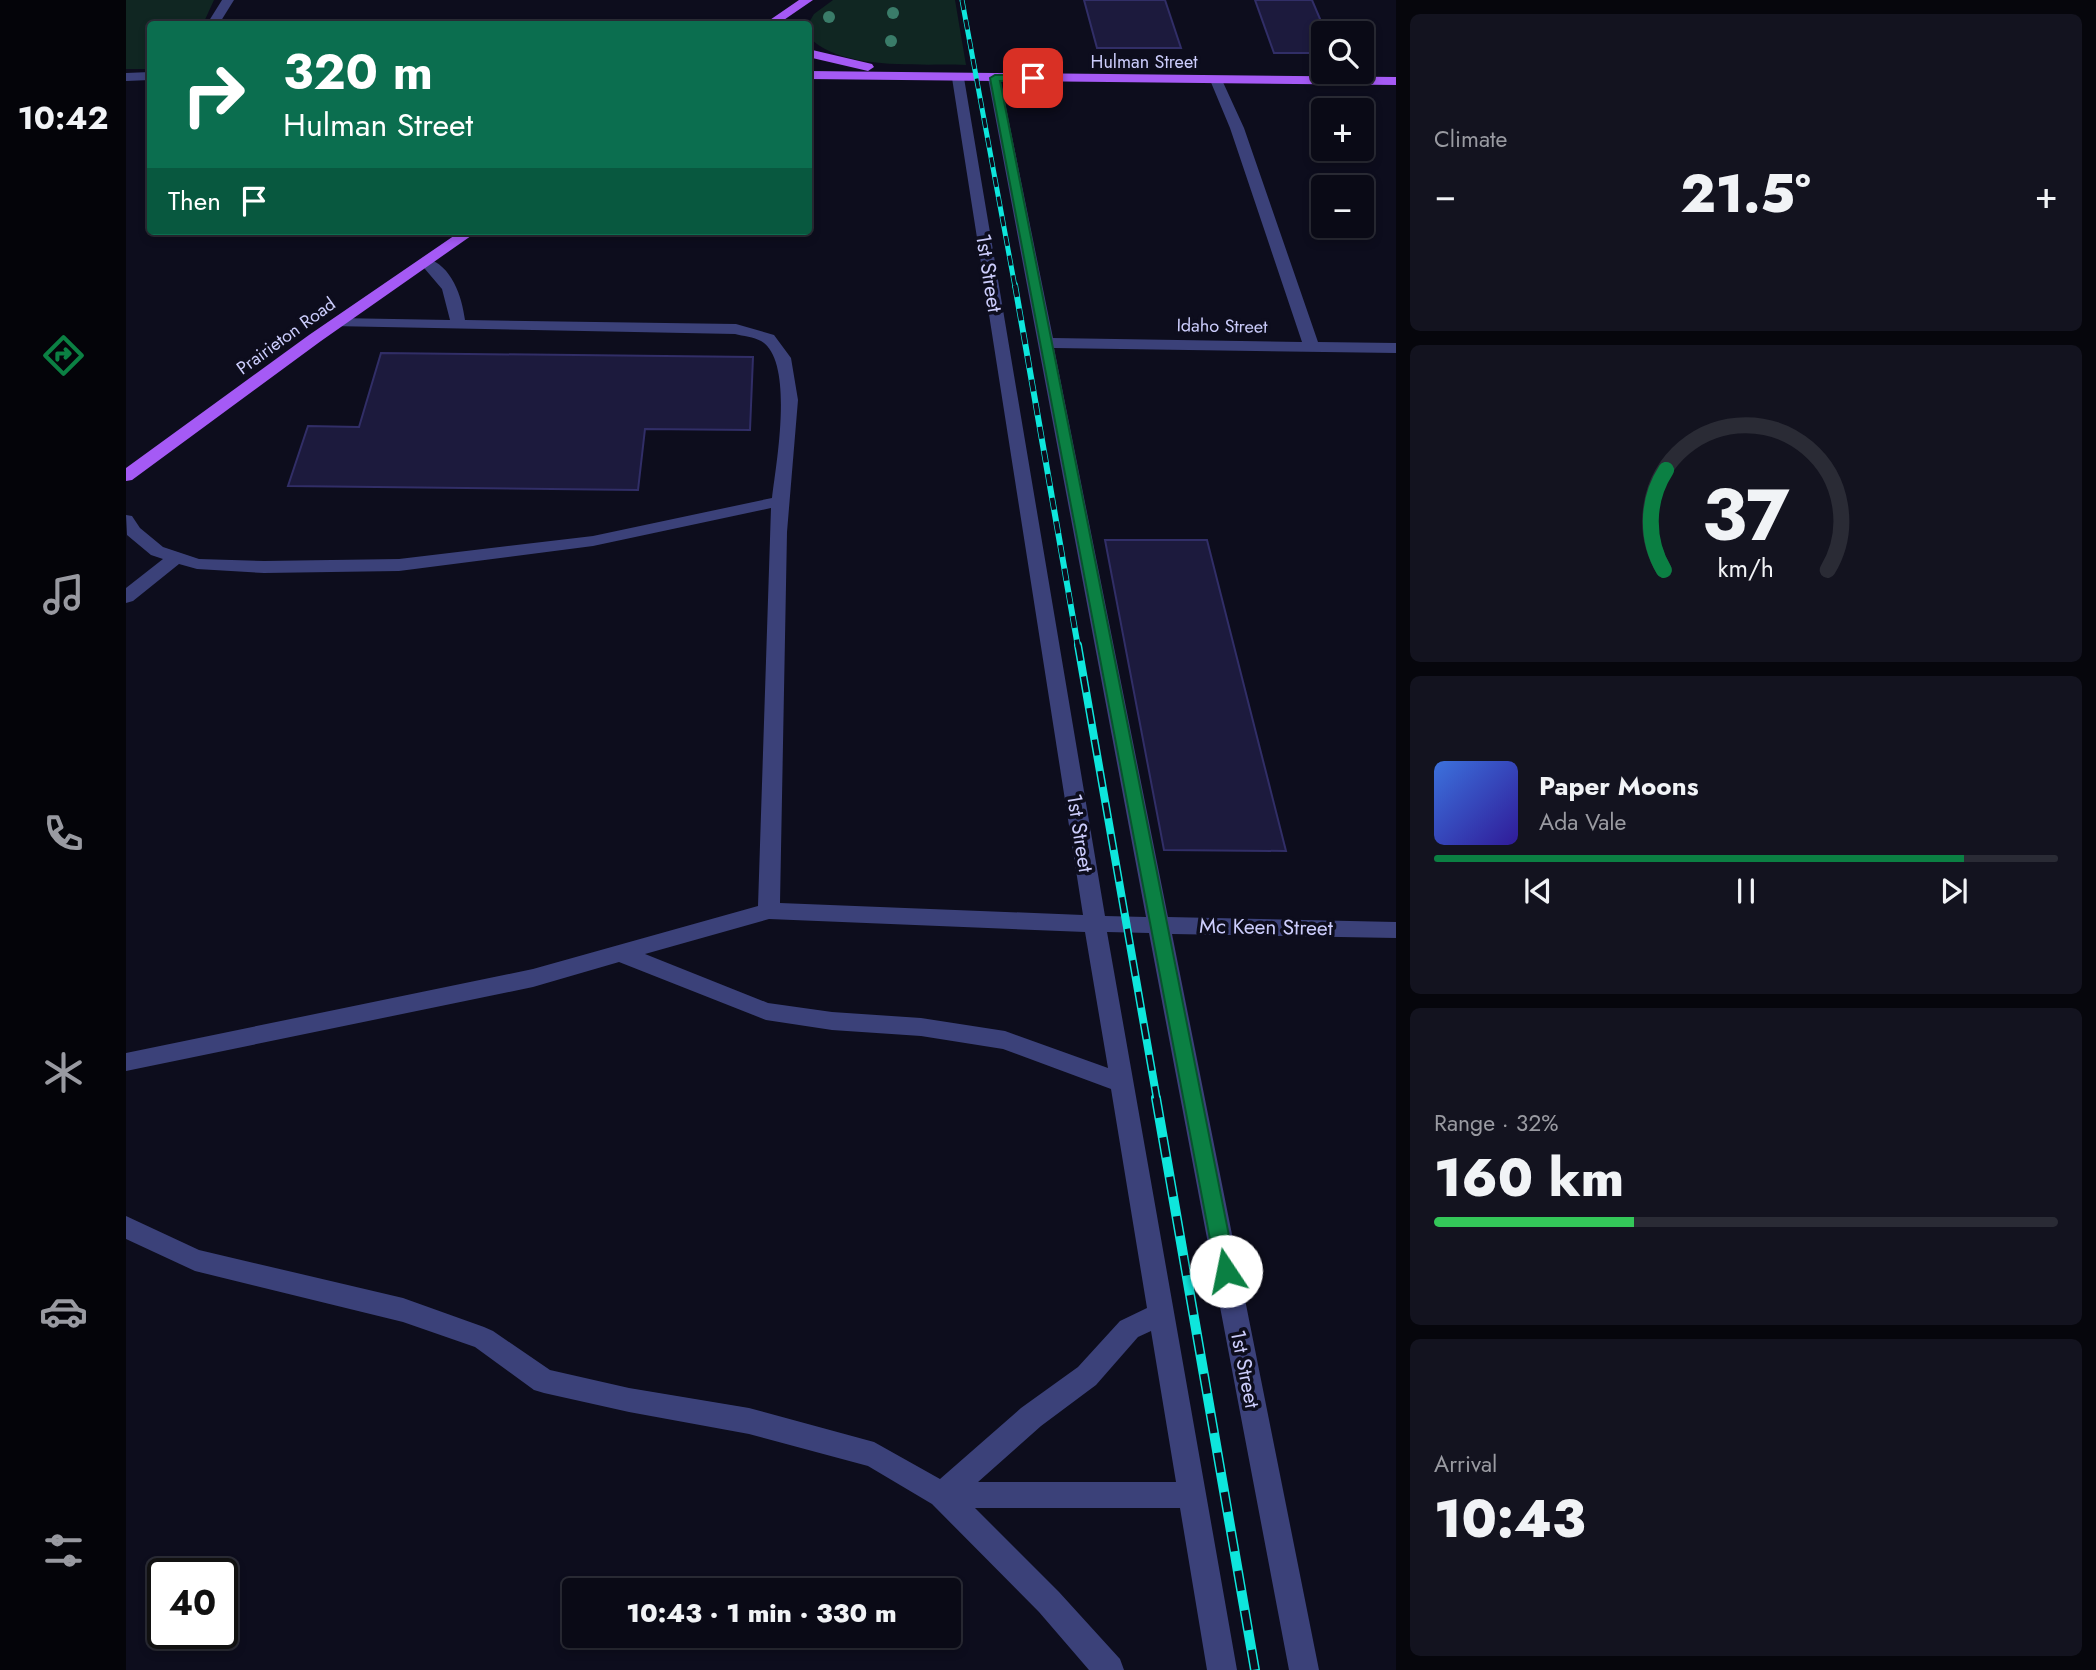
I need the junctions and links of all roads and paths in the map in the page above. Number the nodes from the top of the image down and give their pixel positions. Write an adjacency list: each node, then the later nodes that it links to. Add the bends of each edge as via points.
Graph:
1 (228, 0): 4 (street)
2 (807, 0): 3 (main road)
3 (783, 20)
4 (215, 21)
5 (812, 54): 9 (main road)
6 (812, 75): 9 (main road, Hulman Street)
7 (147, 76): 8 (street)
8 (126, 77)
9 (915, 77): 10 (main road, Hulman Street)
10 (958, 78): 11 (main road, Hulman Street); 27 (street, 1st Street)
11 (995, 78): 12 (main road, Hulman Street); 18 (street, 1st Street)
12 (1216, 80): 13 (main road, Hulman Street); 19 (street, via 1237,128)
13 (1396, 81)
14 (465, 235): 15 (main road, Prairieton Road)
15 (426, 262): 16 (main road, Prairieton Road); 17 (street, via 445,277)
16 (337, 323): 17 (street); 21 (main road, Prairieton Road)
17 (458, 325): 22 (street, via 736,329 768,338 783,358 790,400)
18 (1047, 343): 19 (street, Idaho Street); 28 (street, 1st Street)
19 (1312, 347): 20 (street, Idaho Street)
20 (1396, 348)
21 (126, 476)
22 (781, 501): 24 (street, via 593,541 399,565 264,567 197,564); 26 (street)
23 (126, 520): 24 (street, via 157,551)
24 (176, 557): 25 (street)
25 (126, 597)
26 (769, 911): 27 (street, Mc Keen Street); 30 (street, Mc Keen Street)
27 (1095, 924): 28 (street, Mc Keen Street); 32 (street, 1st Street)
28 (1159, 925): 29 (street, Mc Keen Street); 39 (street, 1st Street)
29 (1396, 930)
30 (619, 953): 31 (street, Mc Keen Street, via 533,978); 32 (street, via 766,1011 1005,1040)
31 (126, 1062)
32 (1122, 1083): 34 (street, 1st Street)
33 (126, 1227): 35 (street, via 195,1260 403,1310 484,1339 544,1381 749,1420 874,1455)
34 (1162, 1314): 35 (street, via 1129,1329 1087,1376 1031,1417); 36 (street, 1st Street)
35 (942, 1495): 36 (street); 37 (street)
36 (1192, 1495): 38 (street, 1st Street)
37 (1110, 1670)
38 (1222, 1670)
39 (1304, 1670)

